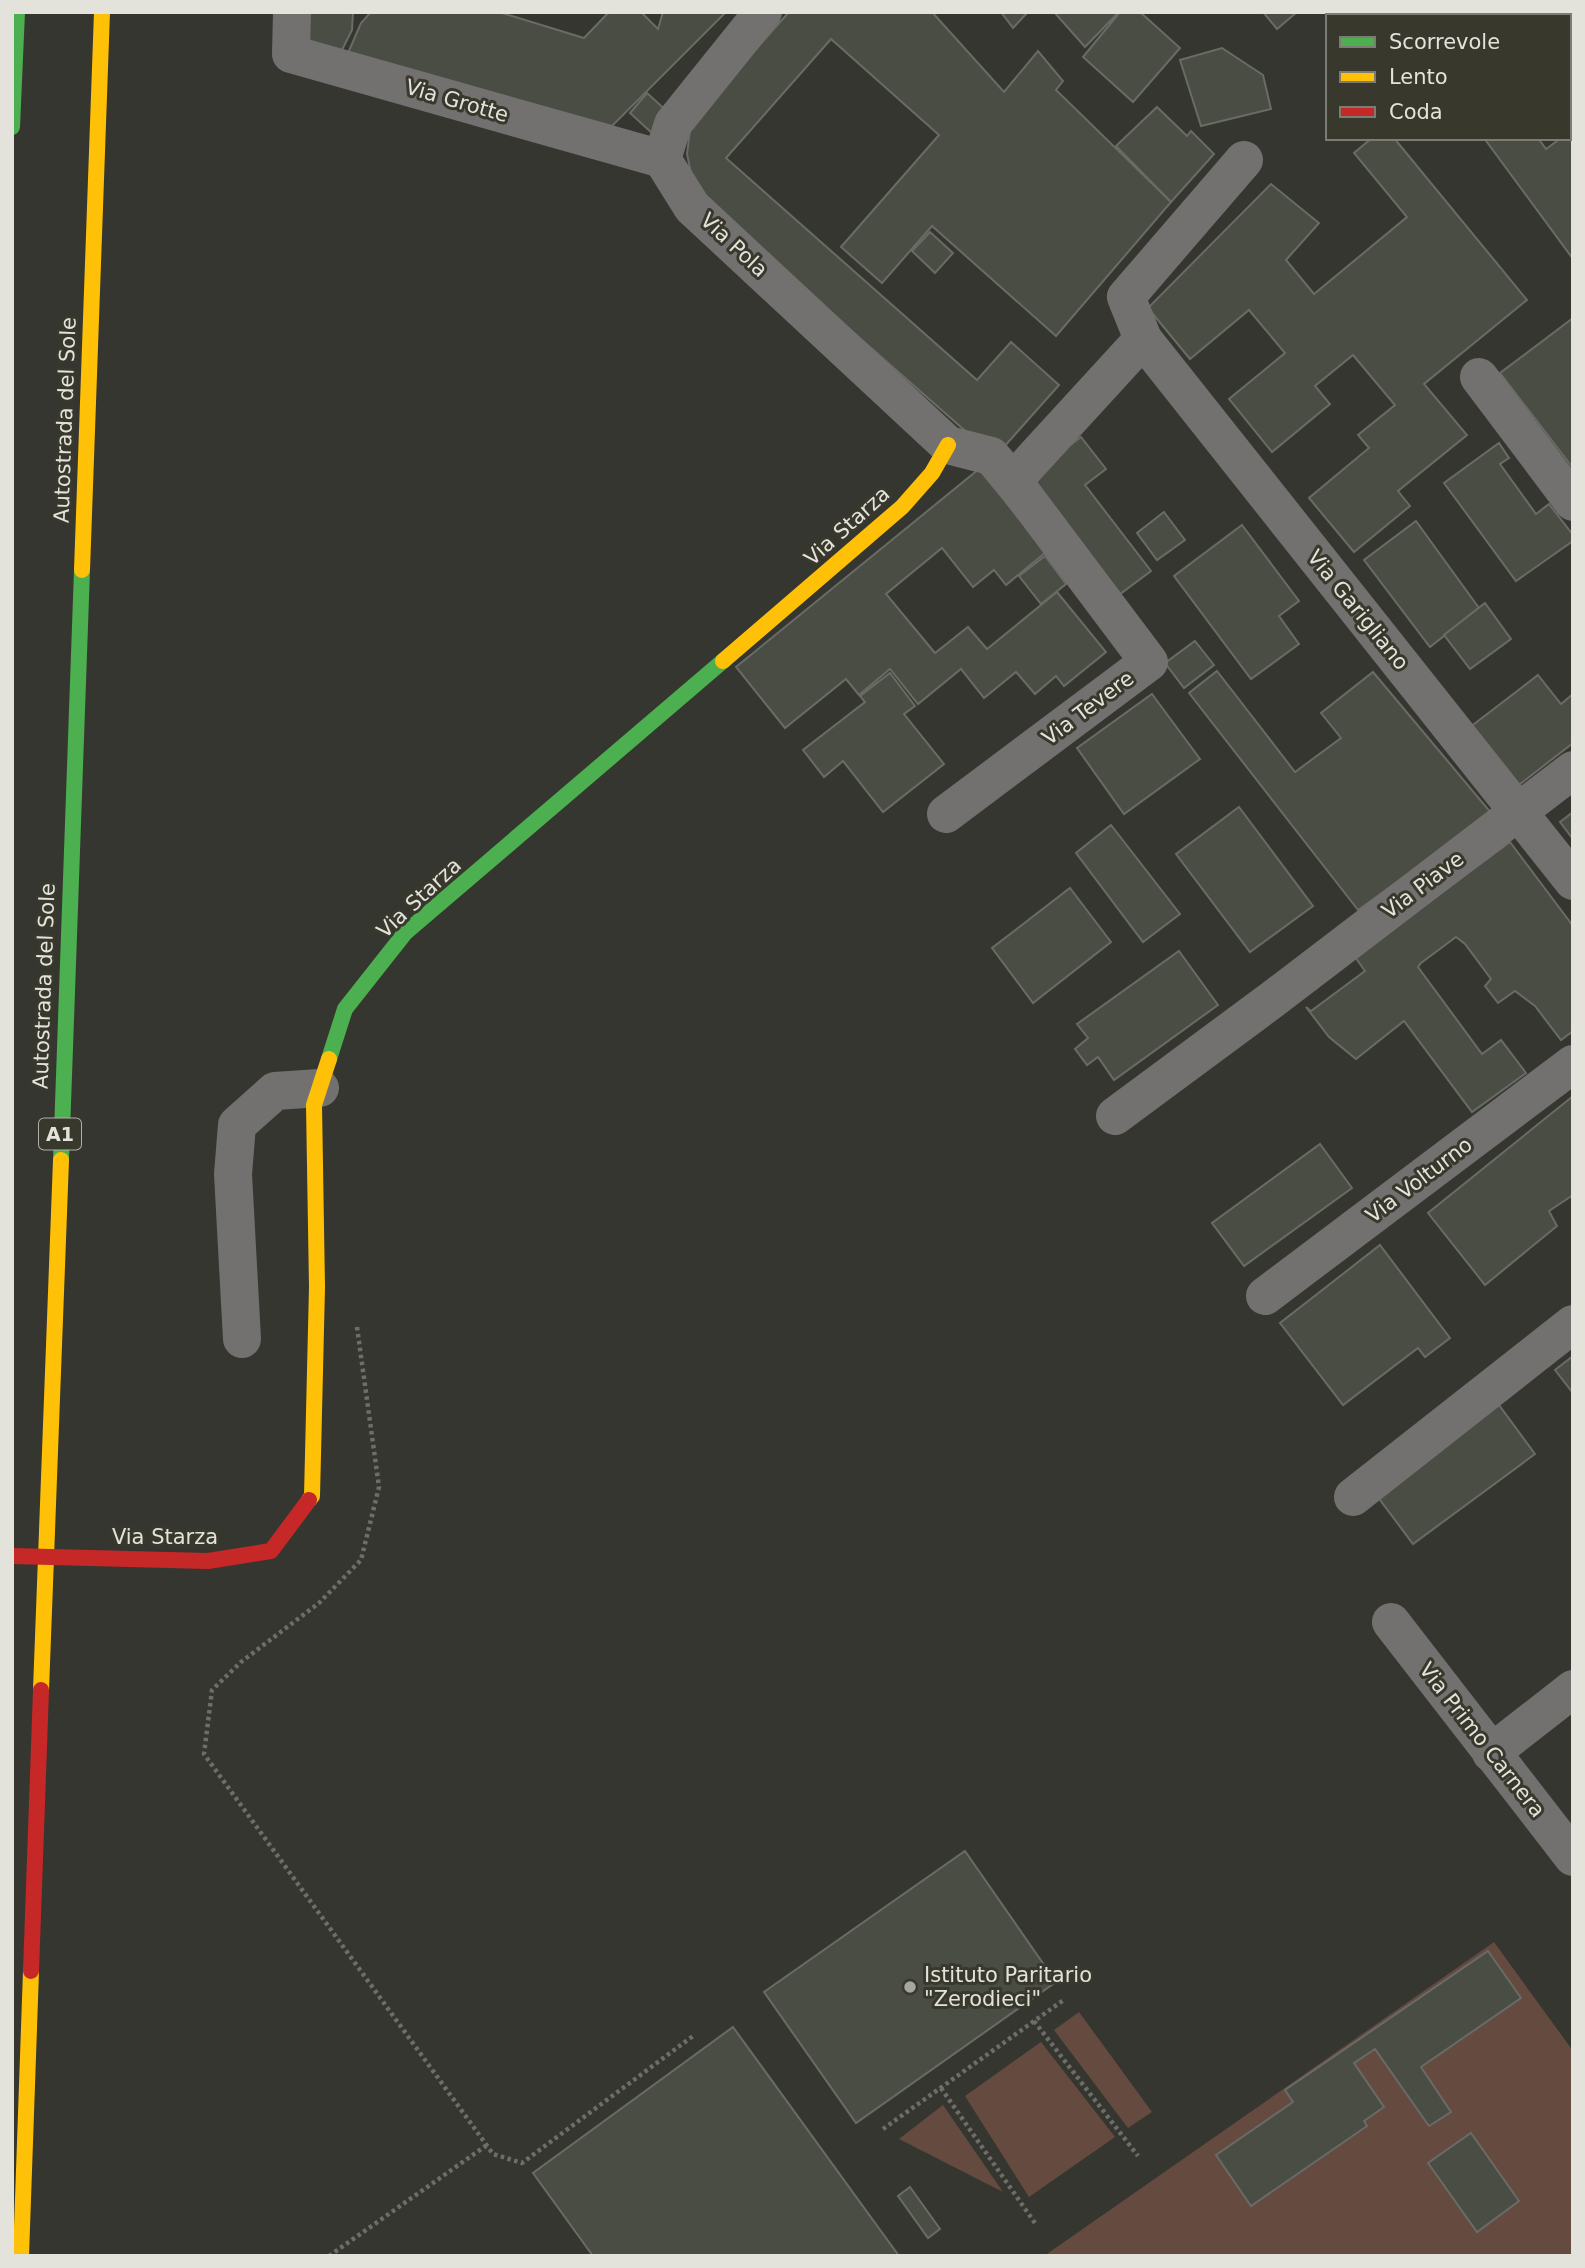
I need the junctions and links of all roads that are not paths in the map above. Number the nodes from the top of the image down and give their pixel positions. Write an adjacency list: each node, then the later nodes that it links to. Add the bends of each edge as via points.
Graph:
1 (17, 12): 5 (main road)
2 (102, 12): 29 (main road, Autostrada del Sole / A1)
3 (292, 12): 6 (street, Via Grotte, via 291,54)
4 (763, 12): 6 (street, via 673,124)
5 (12, 127)
6 (662, 159): 10 (street, Via Pola, via 692,207)
7 (1244, 160): 8 (street, Via Garigliano, via 1126,297)
8 (1143, 339): 11 (street); 14 (street, Via Garigliano)
9 (1479, 377): 12 (street)
10 (948, 444): 11 (street, via 991,456); 18 (main road, Via Starza, via 932,473 902,507 405,933 345,1009)
11 (1013, 481): 15 (street, Via Tevere, via 1149,662)
12 (1573, 502)
13 (1573, 770): 14 (street, Via Piave)
14 (1519, 812): 16 (street, Via Garigliano); 19 (street, Via Piave)
15 (946, 814)
16 (1573, 881)
17 (1573, 1065): 20 (street, Via Volturno)
18 (320, 1088): 22 (street, via 275,1091 237,1125 233,1174); 24 (main road, Via Starza, via 314,1105 317,1287 312,1496 271,1551 208,1561)
19 (1115, 1116)
20 (1265, 1296)
21 (1573, 1324): 23 (street)
22 (242, 1339)
23 (1353, 1496)
24 (12, 1556)
25 (1391, 1622): 27 (street, Via Primo Carnera)
26 (1573, 1689): 27 (street)
27 (1491, 1753): 28 (street, Via Primo Carnera)
28 (1573, 1857)
29 (21, 2256)

